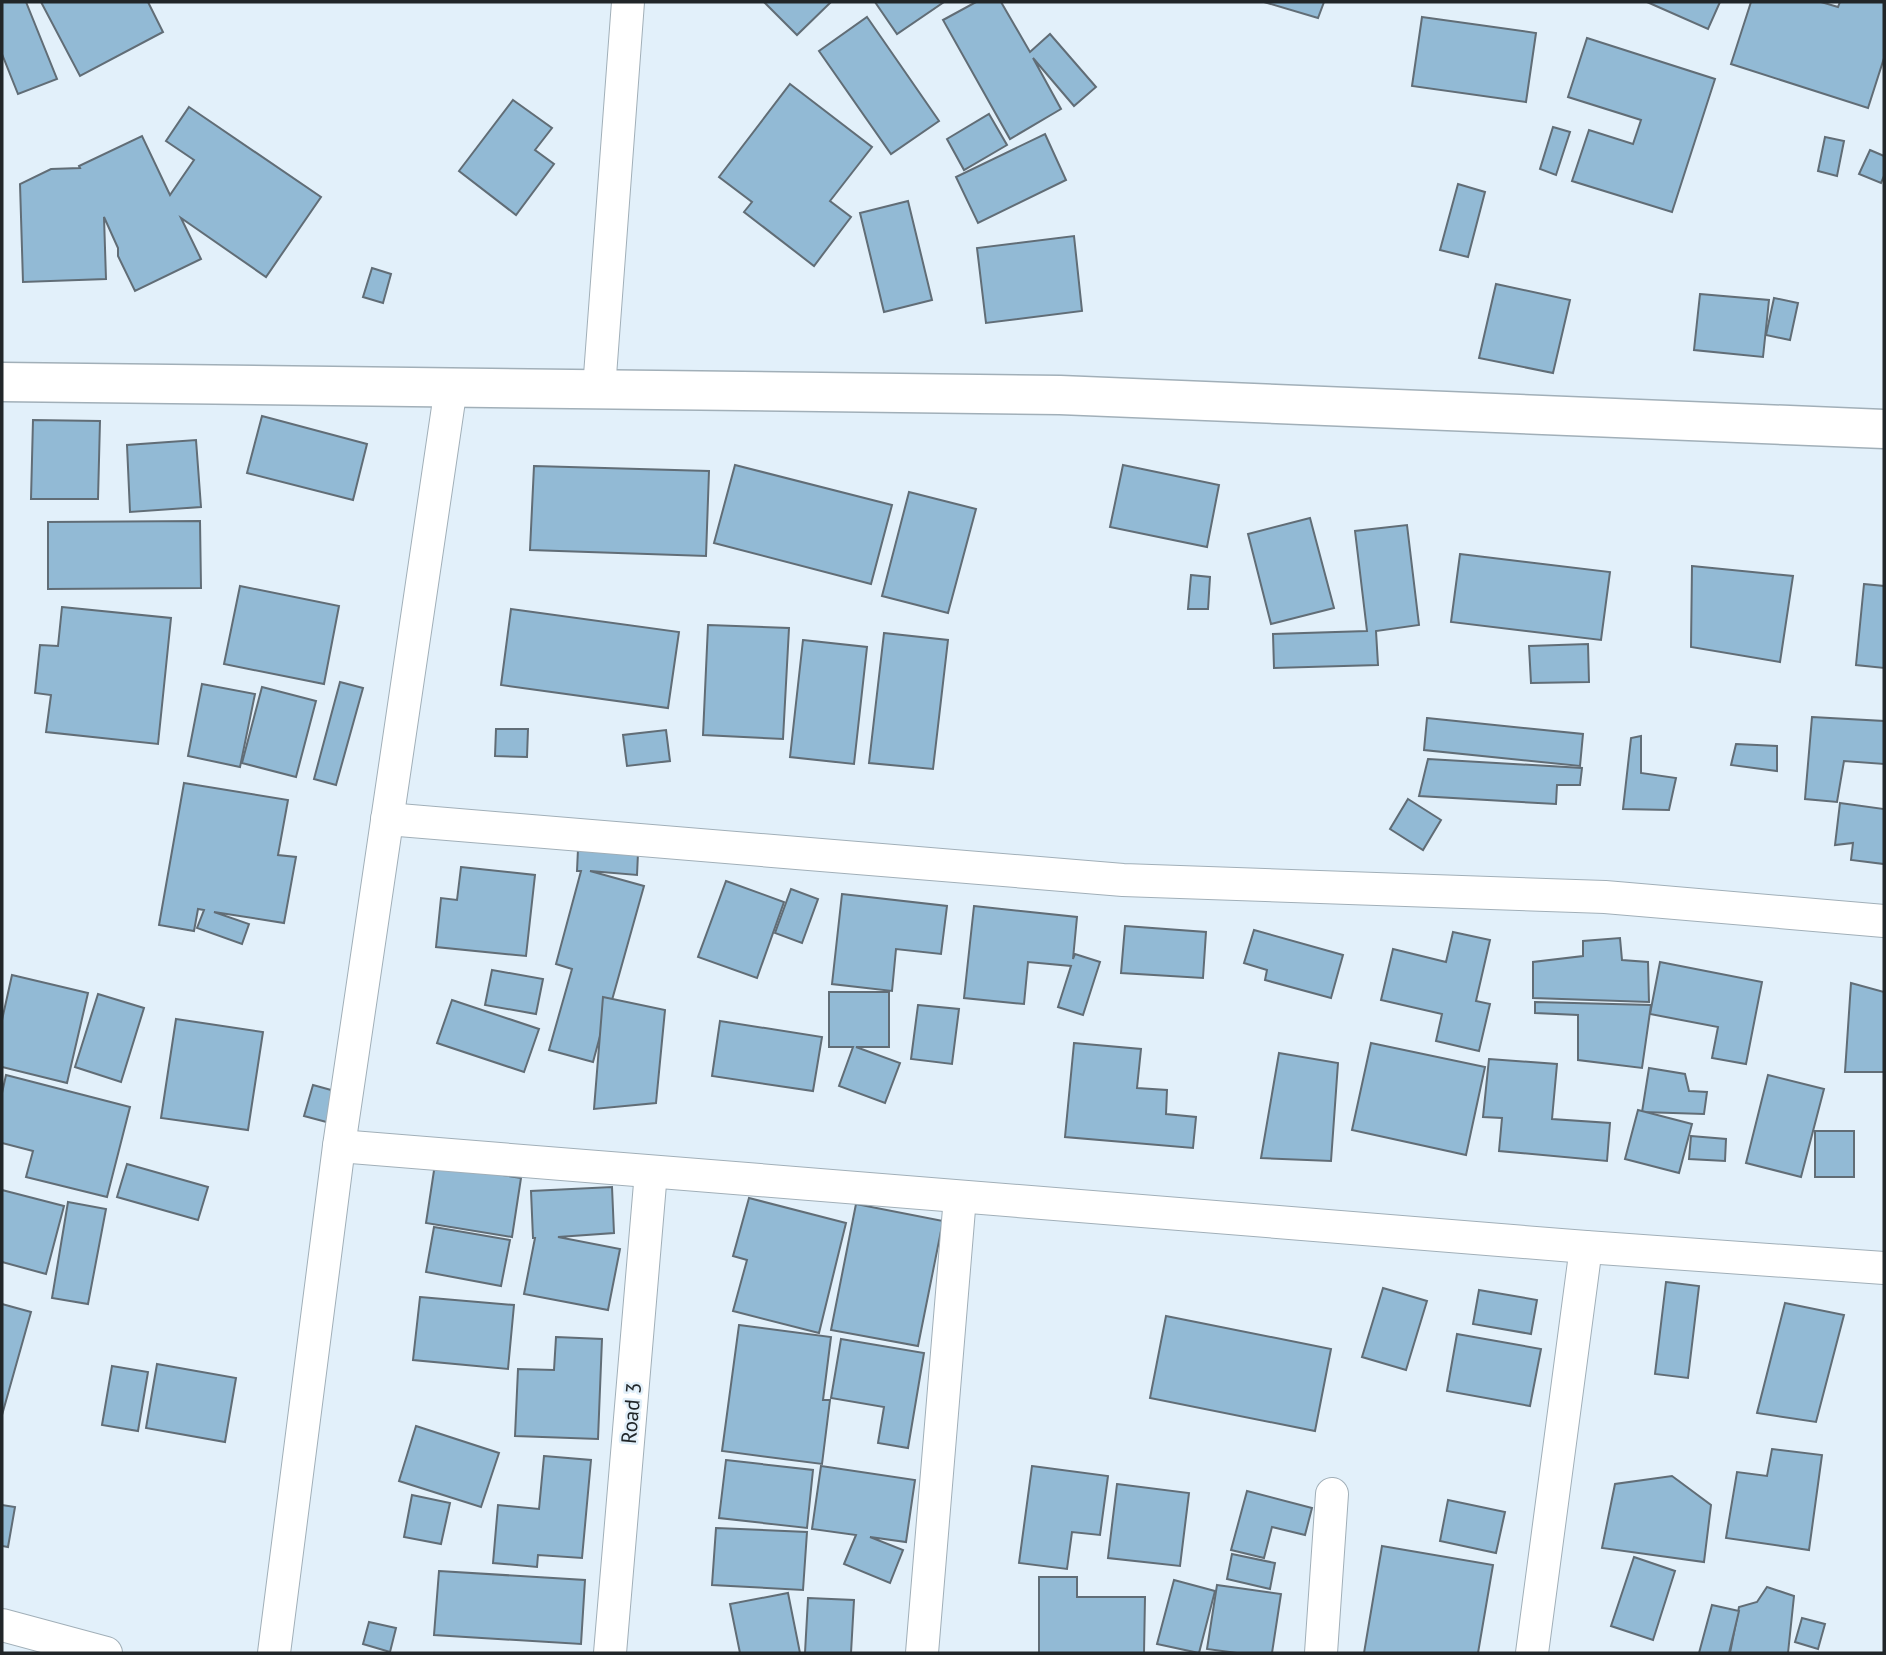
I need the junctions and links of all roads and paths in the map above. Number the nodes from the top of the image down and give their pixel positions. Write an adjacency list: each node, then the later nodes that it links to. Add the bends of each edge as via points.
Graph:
1 (628, 2): 4 (street)
2 (2, 382): 3 (street)
3 (450, 387): 4 (street); 6 (street)
4 (598, 389): 5 (street, via 1060,396)
5 (1884, 429)
6 (387, 819): 7 (street, via 1123,880 1605,897); 8 (street)
7 (1884, 921)
8 (339, 1146): 9 (street); 16 (street)
9 (651, 1172): 10 (street); 17 (street, Road 3)
10 (960, 1197): 11 (street); 18 (street)
11 (1586, 1247): 12 (street); 20 (street)
12 (1884, 1268)
13 (1332, 1494): 19 (street)
14 (2, 1625): 15 (street)
15 (106, 1653)
16 (274, 1653)
17 (610, 1653)
18 (922, 1653)
19 (1321, 1653)
20 (1532, 1653)

